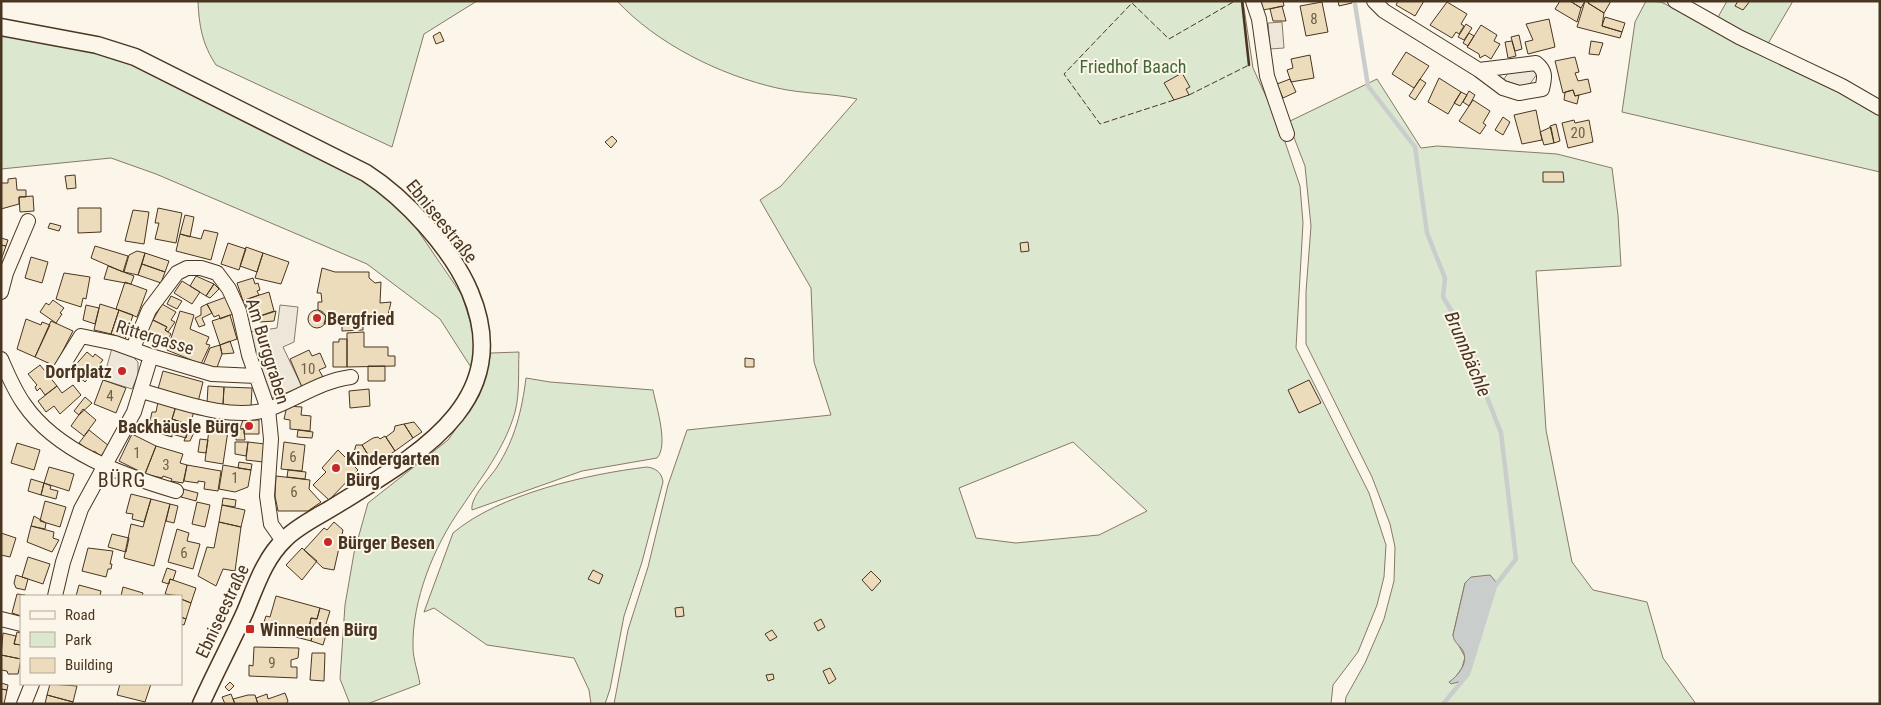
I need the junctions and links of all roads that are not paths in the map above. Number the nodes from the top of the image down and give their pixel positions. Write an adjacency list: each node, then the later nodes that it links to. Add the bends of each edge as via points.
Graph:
1 (1254, 1): 7 (street, via 1267,76)
2 (1374, 1): 5 (street, via 1384,11)
3 (1675, 1): 6 (street)
4 (1, 26): 20 (street, Ebniseestraße, via 97,45 135,57 366,173 388,186 407,204 465,280 478,310 483,338 477,382 461,408 419,452)
5 (1479, 70)
6 (1880, 108)
7 (1287, 134)
8 (28, 221): 9 (street)
9 (1, 292)
10 (133, 348): 11 (street, Rittergasse); 13 (street, Rittergasse, via 81,336); 14 (street, Am Burggraben, via 149,310 177,273 187,268 201,268 217,273 229,289 239,311)
11 (151, 356): 14 (street, Rittergasse, via 212,374); 16 (street)
12 (1, 360): 18 (street, via 24,405 44,428)
13 (60, 370)
14 (256, 376): 17 (street, Am Burggraben)
15 (350, 377): 17 (street, via 325,382)
16 (142, 391): 17 (street, via 211,410 241,412); 18 (street)
17 (268, 409): 20 (street, Am Burggraben, via 271,439 266,496 271,524)
18 (104, 465): 19 (street); 21 (street, via 81,509)
19 (176, 491)
20 (283, 541): 26 (street, Ebniseestraße, via 258,577 246,610)
21 (55, 595)
22 (1, 619): 23 (street)
23 (20, 624)
24 (32, 685): 25 (street)
25 (24, 704)
26 (200, 704)

